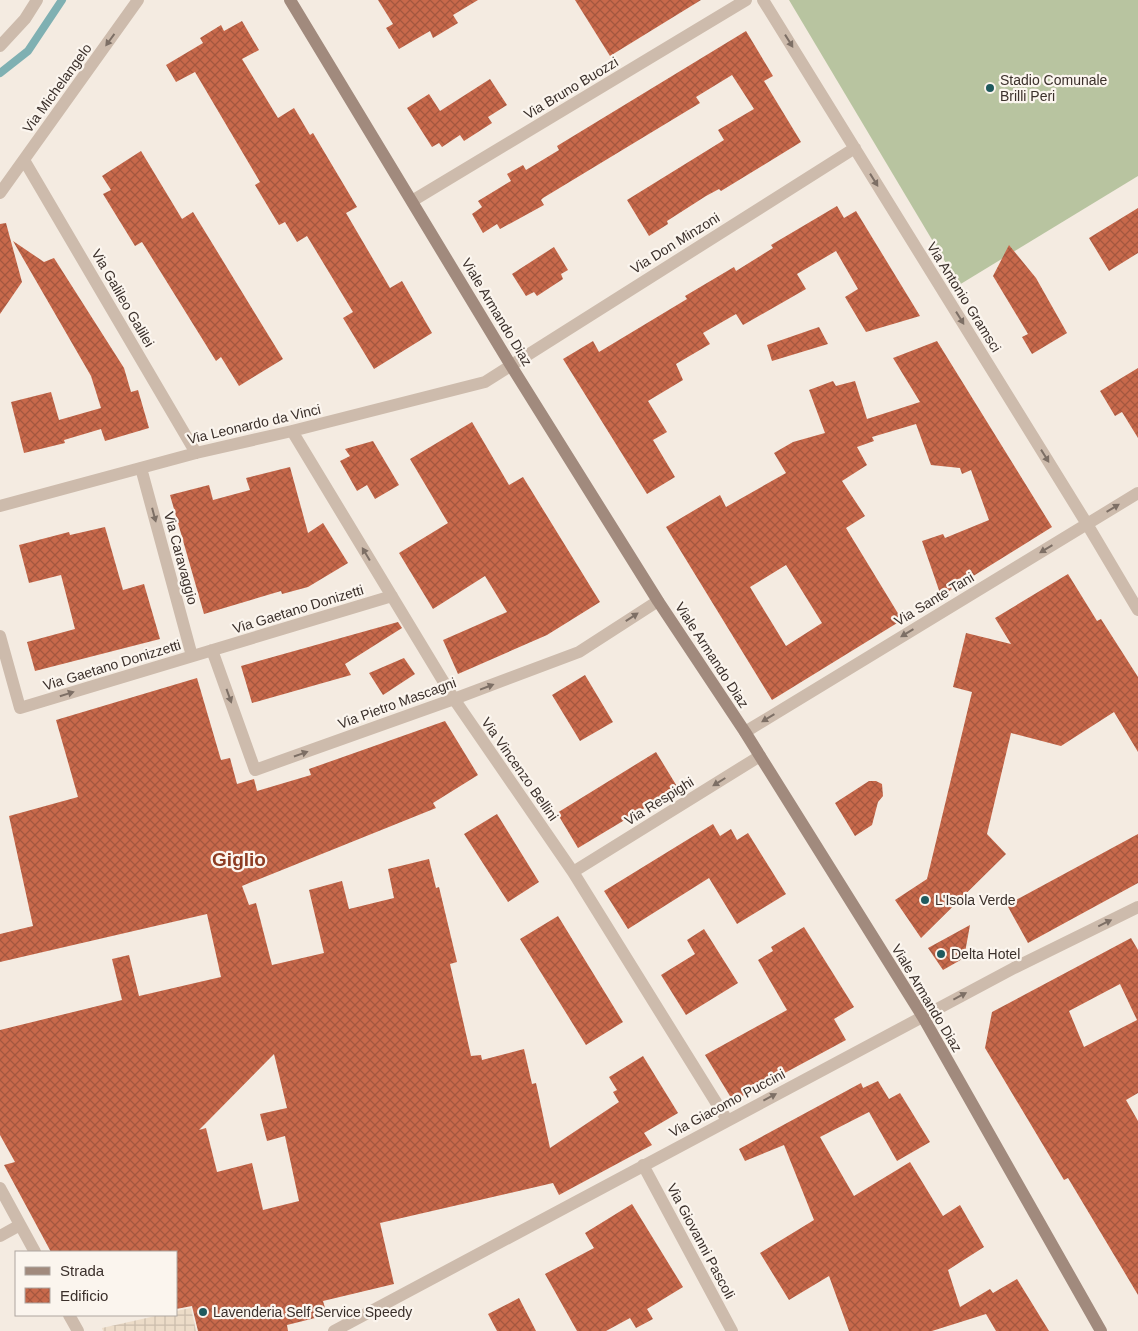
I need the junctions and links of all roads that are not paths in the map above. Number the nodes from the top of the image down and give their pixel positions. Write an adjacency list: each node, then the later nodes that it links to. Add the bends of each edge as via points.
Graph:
1 (37, 0): 6 (street, via 25,19)
2 (138, 0): 8 (street, Via Michelangelo, one-way to 8)
3 (290, 0): 10 (street, Viale Armando Diaz)
4 (746, 0): 10 (street, Via Bruno Buozzi)
5 (763, 0): 7 (street, Via Antonio Gramsci, one-way to 7)
6 (0, 46)
7 (855, 148): 11 (street, Via Don Minzoni); 17 (street, Via Antonio Gramsci, one-way to 17)
8 (24, 160): 9 (street, Via Michelangelo); 13 (street, Via Galileo Galilei)
9 (0, 193)
10 (412, 201): 11 (street, Viale Armando Diaz)
11 (510, 364): 12 (street, Via Leonardo da Vinci, via 485,382); 19 (street, Viale Armando Diaz)
12 (292, 432): 13 (street, Via Leonardo da Vinci); 18 (street, Via Vincenzo Bellini, one-way to 12)
13 (196, 453): 14 (street, Via Leonardo da Vinci)
14 (141, 468): 16 (street, Via Leonardo da Vinci); 23 (street, Via Caravaggio, one-way to 23)
15 (1138, 493): 17 (street, Via Sante Tani, one-way to 15)
16 (0, 506)
17 (1087, 524): 20 (street, Via Antonio Gramsci); 25 (street, Via Sante Tani, one-way to 25)
18 (392, 596): 22 (street, Via Gaetano Donizetti); 24 (street, Via Vincenzo Bellini)
19 (658, 601): 24 (street, Via Pietro Mascagni, one-way to 19, via 579,652); 25 (street, Viale Armando Diaz)
20 (1138, 610)
21 (0, 636): 23 (street, Via Gaetano Donizzetti, one-way to 23, via 20,708)
22 (212, 650): 23 (street, Via Gaetano Donizzetti); 24 (street, Via Pietro Mascagni, one-way to 24, via 255,770)
23 (192, 656)
24 (454, 699): 27 (street, Via Vincenzo Bellini)
25 (745, 732): 26 (street, Viale Armando Diaz)
26 (760, 756): 27 (street, Via Respighi, one-way to 27); 29 (street, Viale Armando Diaz)
27 (573, 872): 30 (street, Via Vincenzo Bellini)
28 (1138, 908): 29 (street, Via Giacomo Puccini, one-way to 28)
29 (923, 1016): 30 (street, Via Giacomo Puccini, one-way to 29); 40 (street, Viale Armando Diaz)
30 (727, 1120): 31 (street, Via Giacomo Puccini)
31 (643, 1165): 38 (street, Via Giacomo Puccini); 39 (street, Via Giovanni Pascoli)
32 (0, 1188): 33 (street)
33 (20, 1225): 34 (street); 35 (street)
34 (0, 1236)
35 (34, 1251)
36 (70, 1316): 37 (street)
37 (78, 1331)
38 (334, 1331)
39 (732, 1331)
40 (1100, 1331)

